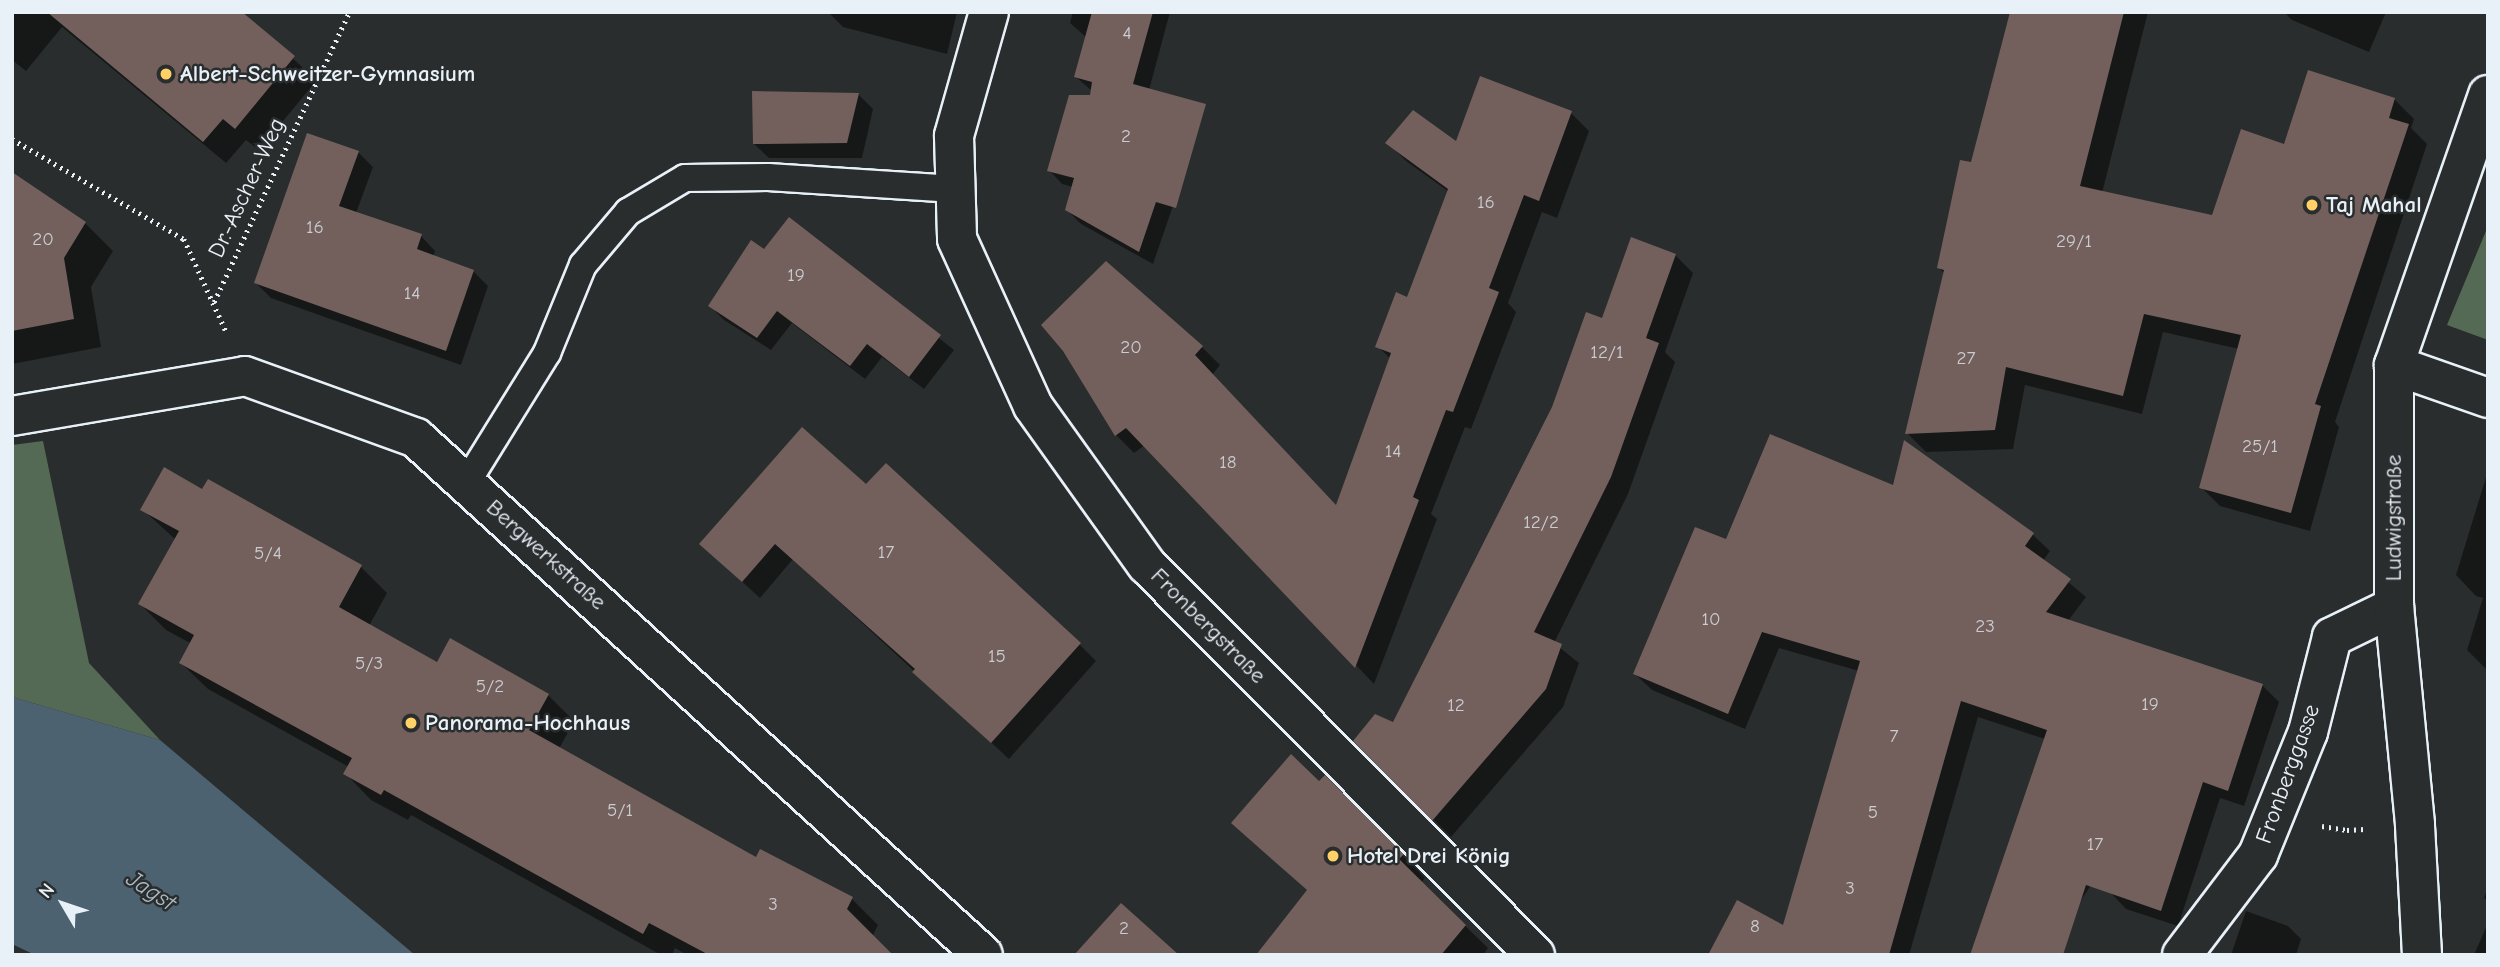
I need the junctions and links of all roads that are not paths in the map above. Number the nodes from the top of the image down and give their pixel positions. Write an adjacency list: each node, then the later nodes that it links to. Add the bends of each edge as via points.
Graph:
1 (989, 12): 3 (street, via 954,136)
2 (2488, 95): 4 (street, Ludwigstraße)
3 (955, 189): 7 (lane, via 768,177 685,178 628,212 583,265 547,353); 10 (street, Fronbergstraße, via 957,239 1033,406 1147,565)
4 (2393, 365): 5 (street); 8 (street, Ludwigstraße)
5 (2488, 398)
6 (12, 416): 7 (street, Bergwerkstraße, via 245,376 416,438)
7 (467, 482): 9 (street, Bergwerkstraße)
8 (2393, 607): 11 (street, Fronberggasse, via 2332,637 2308,732 2258,855); 12 (street, Ludwigstraße, via 2415,824)
9 (983, 955)
10 (1535, 955)
11 (2182, 955)
12 (2422, 955)

